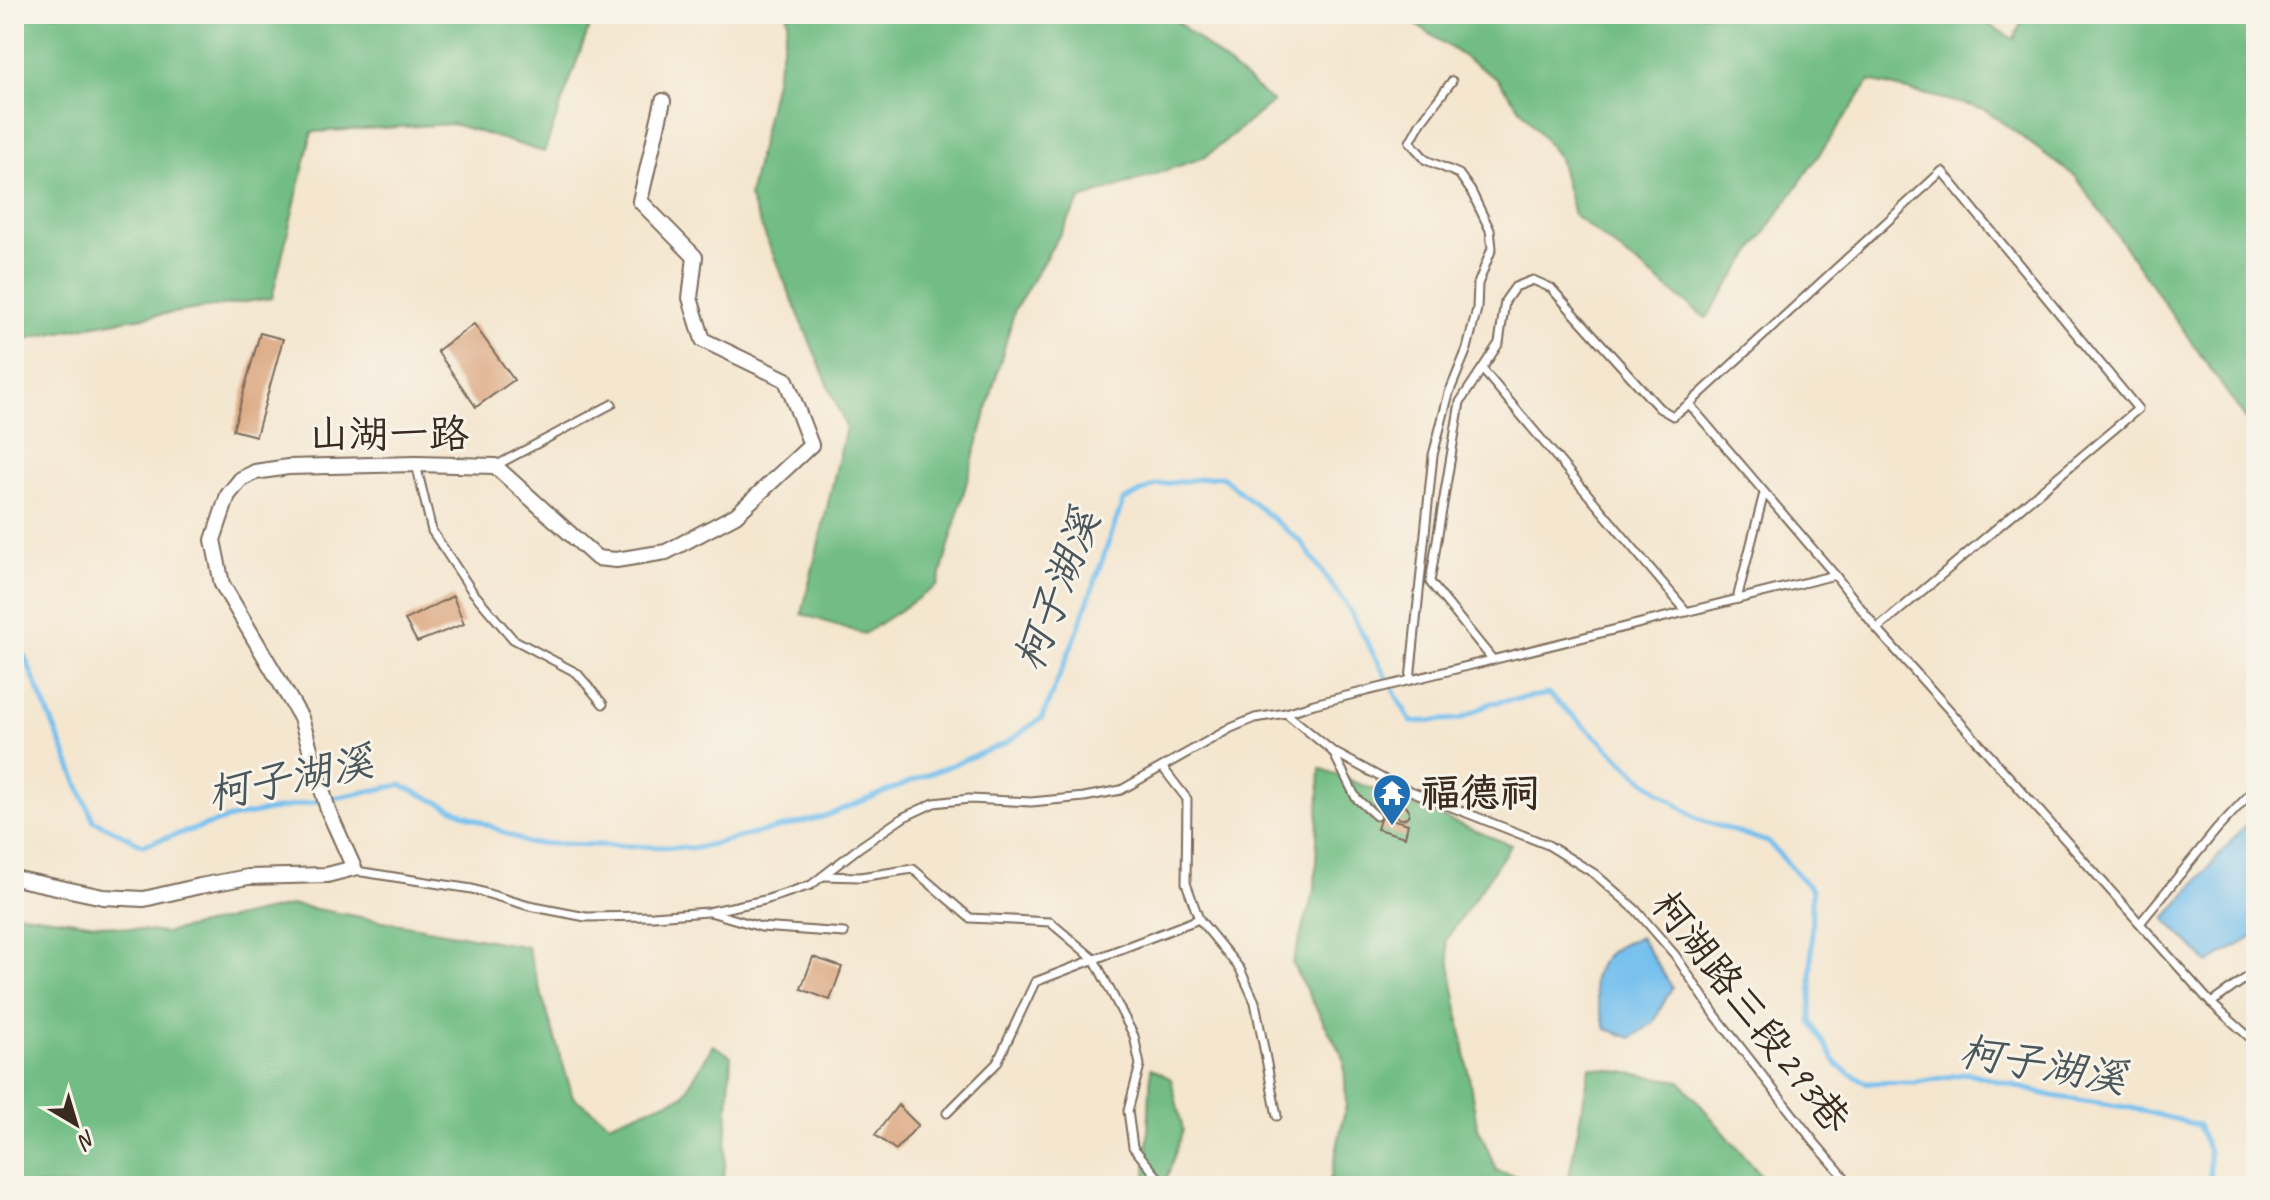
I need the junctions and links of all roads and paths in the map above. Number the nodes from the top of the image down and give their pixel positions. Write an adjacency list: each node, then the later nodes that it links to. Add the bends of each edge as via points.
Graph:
1 (1452, 81): 14 (lane, via 1410,142 1426,160 1459,174 1490,230 1492,248 1433,455)
2 (663, 101): 7 (street, 山湖一路, via 640,201 695,257 690,298 703,340 786,380 811,445 736,515 666,552 616,560 597,558)
3 (1483, 370): 5 (lane, via 1499,343 1505,301 1515,287 1533,280 1551,288 1659,408 1673,416); 11 (lane); 13 (lane, via 1460,402 1430,582)
4 (612, 404): 7 (lane)
5 (1689, 404): 8 (lane); 12 (lane, via 1942,171 2138,409)
6 (416, 464): 7 (street, 山湖一路); 15 (lane, via 432,531 472,591 513,639 577,673); 21 (street, 山湖一路, via 255,472 228,495 213,540 222,584 301,718 328,810)
7 (495, 466)
8 (1764, 493): 9 (lane); 10 (lane)
9 (1835, 575): 10 (lane); 12 (lane)
10 (1737, 599): 11 (lane)
11 (1687, 612): 13 (lane)
12 (1877, 629): 26 (lane)
13 (1493, 660): 14 (lane)
14 (1410, 680): 16 (lane)
15 (603, 704)
16 (1286, 713): 17 (lane, 柯湖路三段293巷); 18 (lane, via 1231,728)
17 (1332, 751): 20 (lane, via 1356,798); 35 (lane, 柯湖路三段293巷, via 1393,784 1548,845 1595,874 1675,955 1716,1016)
18 (1163, 768): 22 (lane, via 1121,790 1084,797 934,803 904,817); 25 (lane, via 1187,799 1186,883)
19 (2256, 783): 26 (lane)
20 (1376, 816)
21 (354, 868): 23 (street, via 327,875 248,877 144,899 103,897); 24 (lane, via 586,917)
22 (823, 876): 24 (lane, via 765,900); 28 (lane, via 913,869 970,918 1050,922)
23 (14, 878)
24 (708, 912): 27 (lane, via 761,927)
25 (1199, 919): 28 (lane); 33 (lane, via 1240,969 1255,1002)
26 (2141, 922): 30 (lane)
27 (844, 933)
28 (1094, 959): 32 (lane, via 1035,982 997,1063); 34 (lane, via 1134,1036 1140,1065 1128,1111 1133,1147)
29 (2256, 971): 30 (lane)
30 (2211, 1003): 31 (lane)
31 (2256, 1043)
32 (947, 1113)
33 (1277, 1116)
34 (1165, 1186)
35 (1852, 1186)

